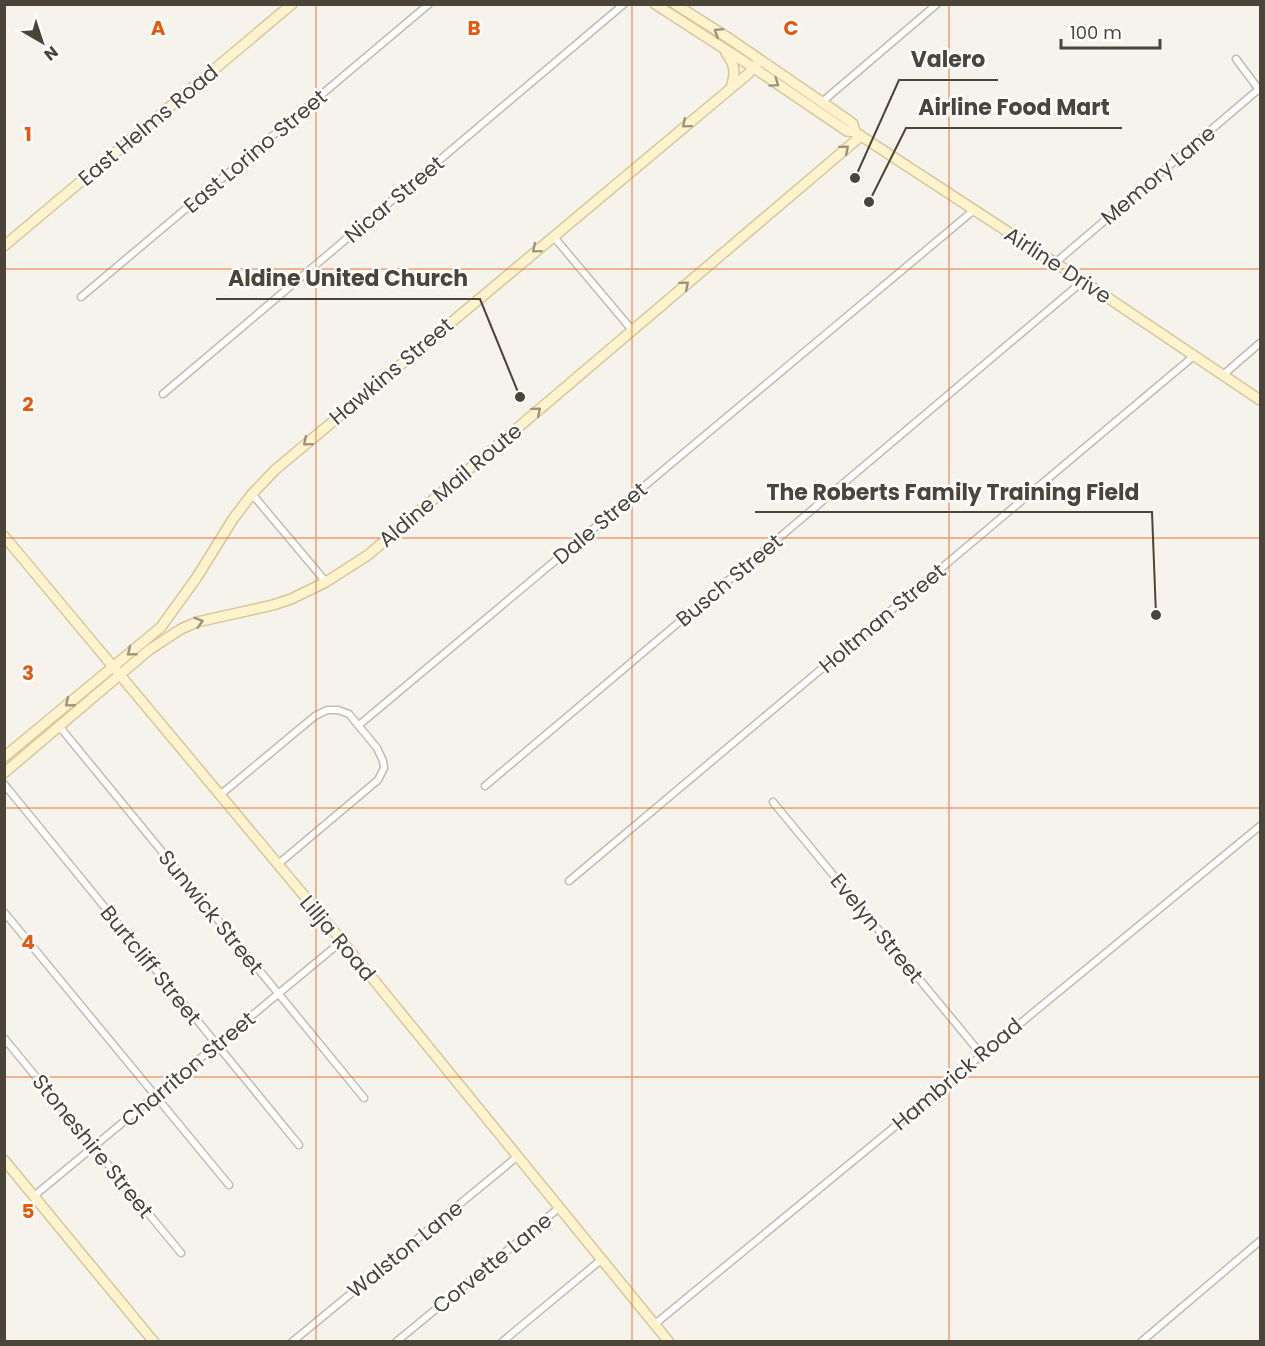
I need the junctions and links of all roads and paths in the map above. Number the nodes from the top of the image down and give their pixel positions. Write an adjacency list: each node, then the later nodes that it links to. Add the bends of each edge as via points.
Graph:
1 (292, 4): 16 (main road, East Helms Road)
2 (429, 4): 19 (street, East Lorino Street)
3 (624, 4): 24 (street, Nicar Street)
4 (655, 4): 7 (main road, Airline Drive)
5 (675, 4): 9 (main road, Airline Drive, one-way to 5)
6 (937, 4): 12 (street)
7 (721, 46): 9 (main road, Airline Drive); 10 (main road, via 733,61)
8 (1236, 59): 11 (street)
9 (757, 64): 10 (main road, Hawkins Street); 12 (main road, Airline Drive); 13 (main road, Airline Drive, one-way to 13, via 847,131)
10 (731, 87): 15 (main road, Hawkins Street, one-way to 15)
11 (1260, 89): 17 (street, Memory Lane)
12 (822, 102): 13 (main road, Airline Drive, via 853,124)
13 (858, 134): 14 (main road, Airline Drive); 20 (main road, Aldine Mail Route, one-way to 13)
14 (974, 210): 17 (main road, Airline Drive); 31 (street, Dale Street)
15 (552, 236): 20 (street); 26 (main road, Hawkins Street, one-way to 26, via 299,448)
16 (4, 246)
17 (1055, 263): 18 (main road, Airline Drive)
18 (1083, 281): 22 (main road, Airline Drive); 36 (street, Busch Street)
19 (81, 297)
20 (632, 330): 28 (main road, Aldine Mail Route, one-way to 20, via 368,555)
21 (1260, 343): 23 (street)
22 (1195, 355): 23 (main road, Airline Drive); 41 (street, Holtman Street)
23 (1223, 375): 25 (main road, Airline Drive)
24 (163, 394)
25 (1260, 400)
26 (252, 494): 28 (street); 29 (main road, Hawkins Street, one-way to 29, via 176,609 161,627)
27 (4, 536): 29 (main road, Lillja Road)
28 (326, 582): 30 (main road, Aldine Mail Route, one-way to 28, via 149,650 181,629 273,605)
29 (114, 666): 30 (main road, Lillja Road); 33 (main road, one-way to 33)
30 (122, 675): 32 (main road, Aldine Mail Route); 37 (main road, Lillja Road)
31 (359, 725): 37 (street, via 349,714 338,710 315,716); 40 (street, via 381,754 382,775)
32 (58, 726): 34 (main road, Aldine Mail Route); 44 (street, Sunwick Street)
33 (5, 757)
34 (4, 772)
35 (4, 784): 46 (street, Burtcliff Street)
36 (485, 786)
37 (220, 795): 40 (main road, Lillja Road)
38 (773, 802): 47 (street, Evelyn Street)
39 (1260, 826): 47 (street, Hambrick Road)
40 (277, 865): 43 (main road, Lillja Road)
41 (569, 881)
42 (4, 912): 48 (street)
43 (342, 941): 44 (street, Charriton Street); 52 (main road, Lillja Road)
44 (278, 995): 46 (street, Charriton Street); 49 (street, Sunwick Street)
45 (4, 1038): 51 (street, Stoneshire Street)
46 (216, 1046): 48 (street, Charriton Street); 50 (street, Burtcliff Street)
47 (981, 1054): 60 (street, Hambrick Road)
48 (155, 1096): 51 (street, Charriton Street); 54 (street)
49 (364, 1098)
50 (299, 1145)
51 (94, 1147): 55 (street, Charriton Street); 58 (street, Stoneshire Street)
52 (518, 1156): 56 (main road, Lillja Road); 62 (street, Walston Lane)
53 (4, 1160): 55 (main road)
54 (229, 1185)
55 (34, 1196): 61 (main road)
56 (560, 1207): 59 (main road, Lillja Road); 63 (street, Corvette Lane)
57 (1260, 1240): 66 (street)
58 (181, 1253)
59 (602, 1259): 60 (main road, Lillja Road); 64 (street)
60 (655, 1324): 65 (main road, Lillja Road)
61 (154, 1341)
62 (292, 1341)
63 (396, 1341)
64 (502, 1341)
65 (669, 1341)
66 (1141, 1341)

